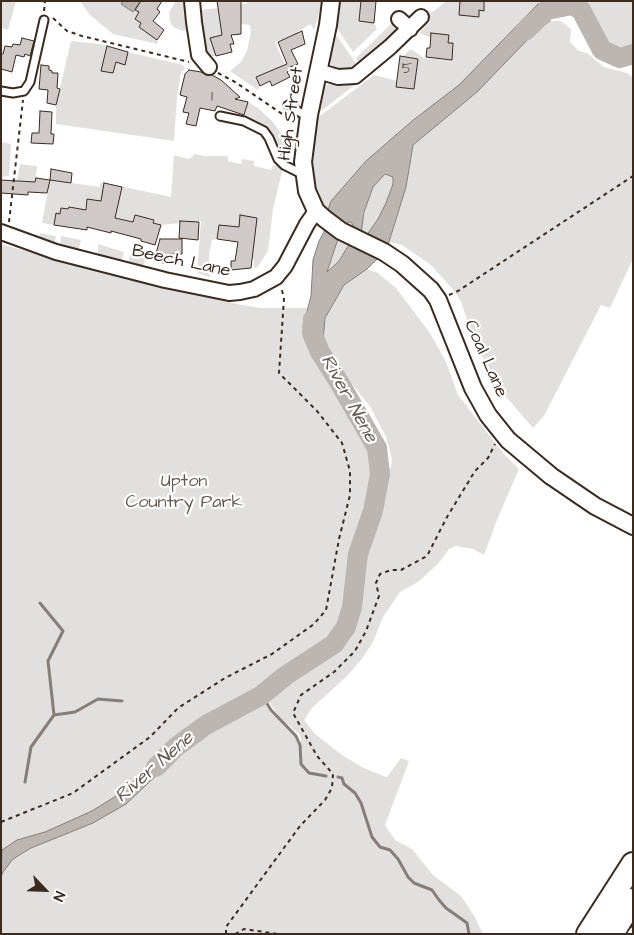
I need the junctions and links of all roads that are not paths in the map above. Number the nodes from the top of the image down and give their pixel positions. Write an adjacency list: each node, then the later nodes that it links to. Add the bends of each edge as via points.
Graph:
1 (192, 1): 5 (street, via 199,55)
2 (331, 1): 6 (street, High Street)
3 (421, 17): 6 (street, via 404,24 390,47 355,76 338,77)
4 (44, 20): 7 (lane, via 30,82 24,91)
5 (209, 67)
6 (318, 72): 10 (street, High Street)
7 (1, 91)
8 (288, 105): 10 (lane, via 301,113)
9 (220, 116): 11 (lane, via 244,121 264,132 278,159)
10 (307, 123): 11 (street, High Street)
11 (304, 175): 12 (street, High Street, via 307,191)
12 (321, 215): 13 (street, Beech Lane, via 307,224 276,277 254,289 229,293 72,256); 14 (street, Coal Lane, via 354,239 384,252 425,283 438,300 473,388 488,415 508,440 551,476)
13 (4, 233)
14 (633, 526)
15 (633, 864): 17 (highway)
16 (633, 900): 18 (highway)
17 (588, 934)
18 (612, 934)

